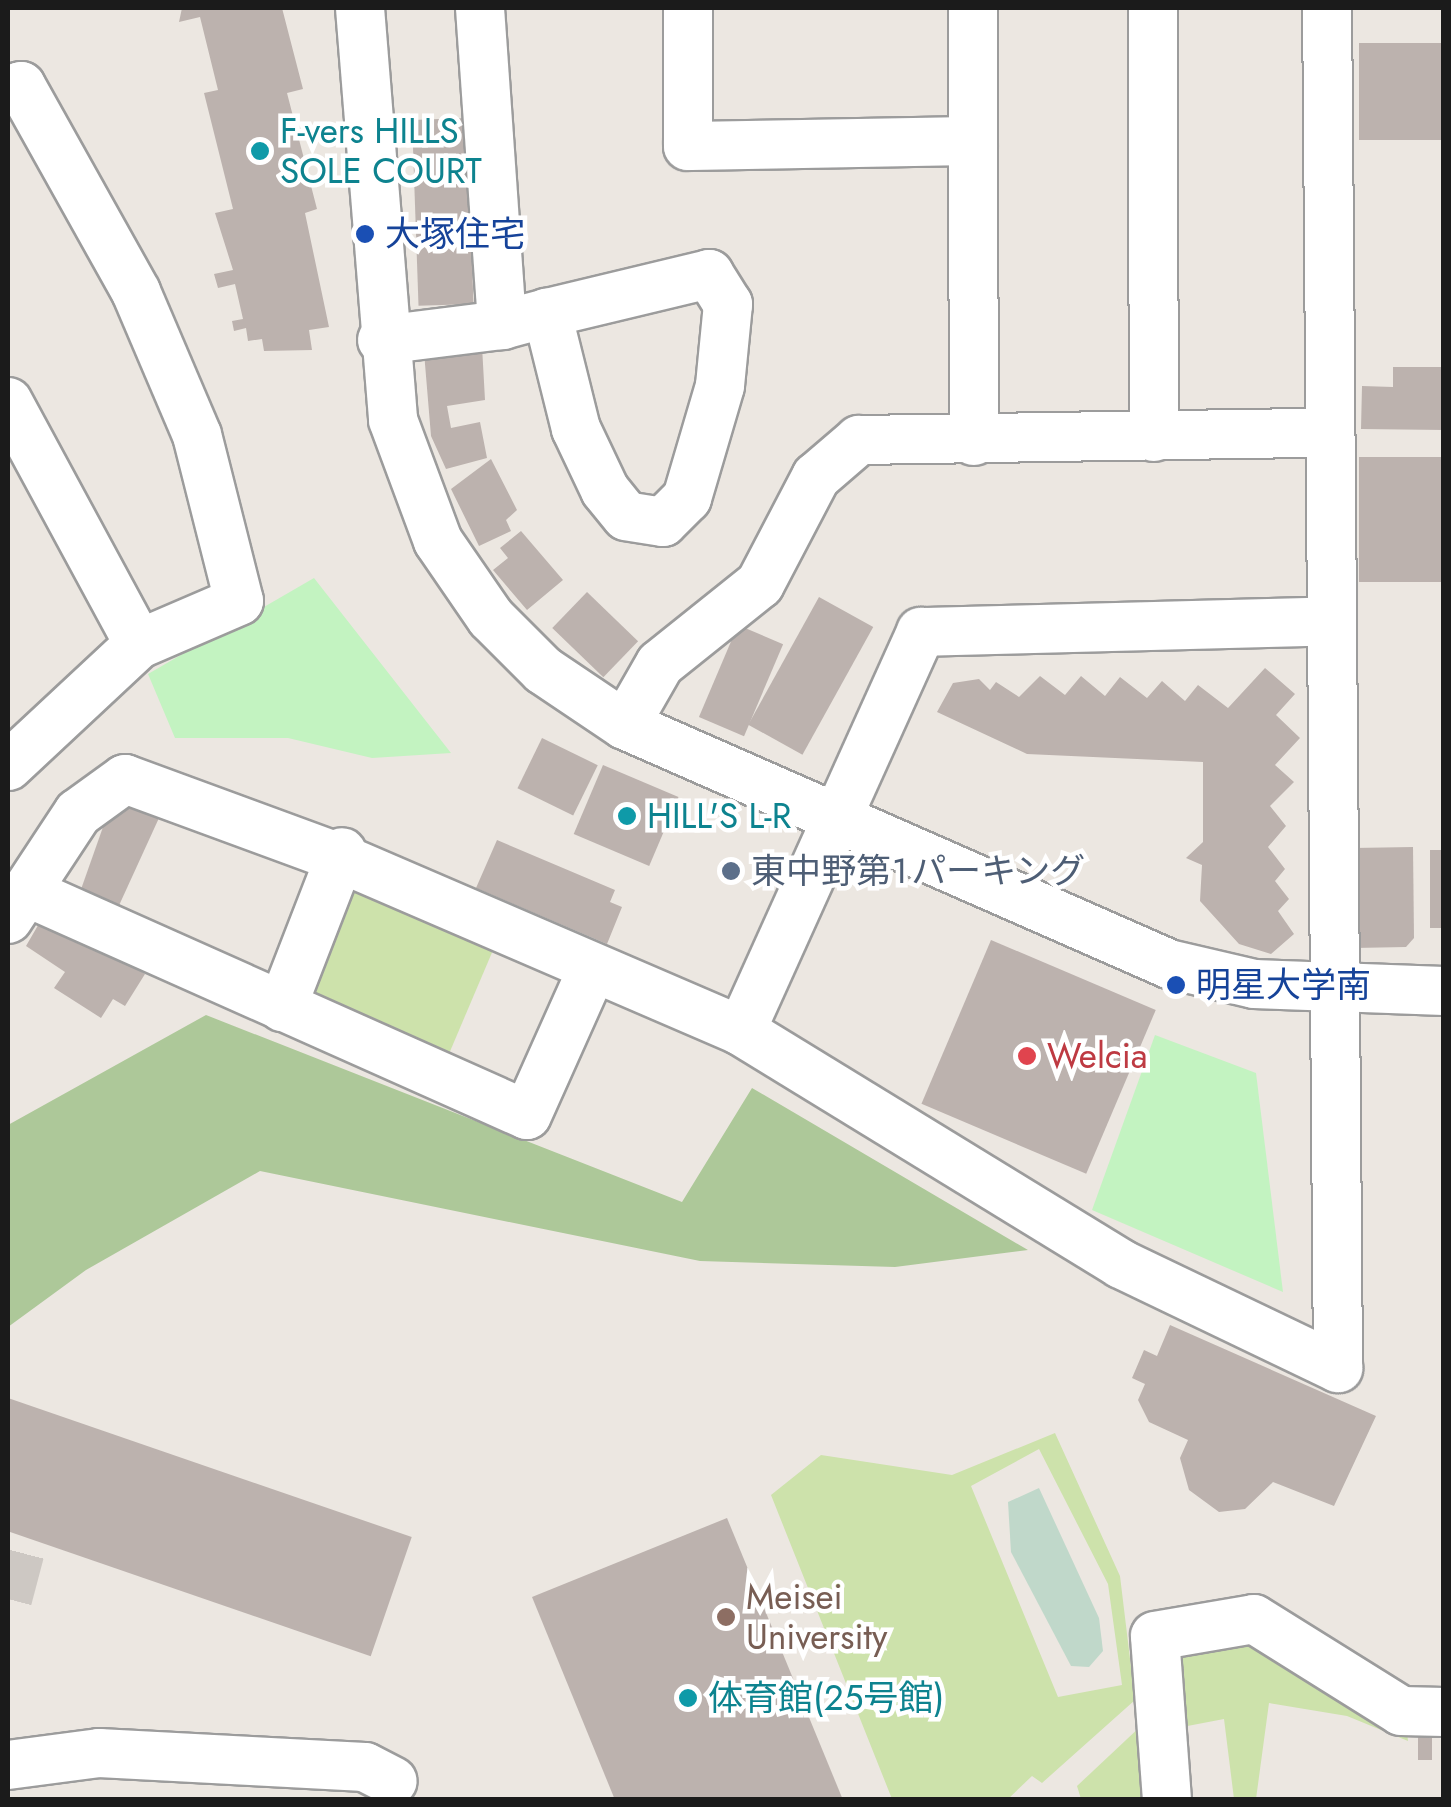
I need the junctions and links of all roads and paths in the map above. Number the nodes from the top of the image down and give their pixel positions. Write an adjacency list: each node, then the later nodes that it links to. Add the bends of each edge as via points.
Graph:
1 (360, 8): 10 (street)
2 (480, 8): 9 (street)
3 (688, 8): 8 (street, via 688,146)
4 (973, 8): 8 (street)
5 (1153, 8): 13 (street)
6 (1328, 8): 12 (street)
7 (8, 92): 16 (street, via 22,86 136,292 197,435 238,601)
8 (973, 141): 14 (street)
9 (525, 319): 9 (street, via 708,274 728,304 724,336 687,498 664,522 626,516 605,490); 10 (street)
10 (382, 340): 17 (street, via 393,420 438,541 522,649)
11 (8, 402): 16 (street)
12 (1330, 433): 13 (street); 15 (street)
13 (1154, 437): 14 (street)
14 (974, 441): 17 (street, via 858,440 841,449 807,491 760,584 660,664)
15 (1330, 621): 19 (street, via 921,632); 23 (street)
16 (138, 644): 18 (street)
17 (625, 725): 19 (street)
18 (8, 766)
19 (831, 818): 23 (street, via 1169,964 1254,984); 26 (street)
20 (341, 855): 21 (street, via 125,779 78,813); 22 (street); 25 (street)
21 (18, 906): 25 (street)
22 (591, 972): 25 (street, via 526,1115); 26 (street)
23 (1335, 989): 24 (street); 26 (street, via 1338,1368 1120,1264)
24 (1444, 990)
25 (282, 1006)
26 (742, 1031)
27 (1444, 1712): 30 (street, via 1401,1711 1254,1619 1155,1636)
28 (8, 1765): 29 (street, via 100,1753 365,1766)
29 (393, 1781)
30 (1167, 1800)

